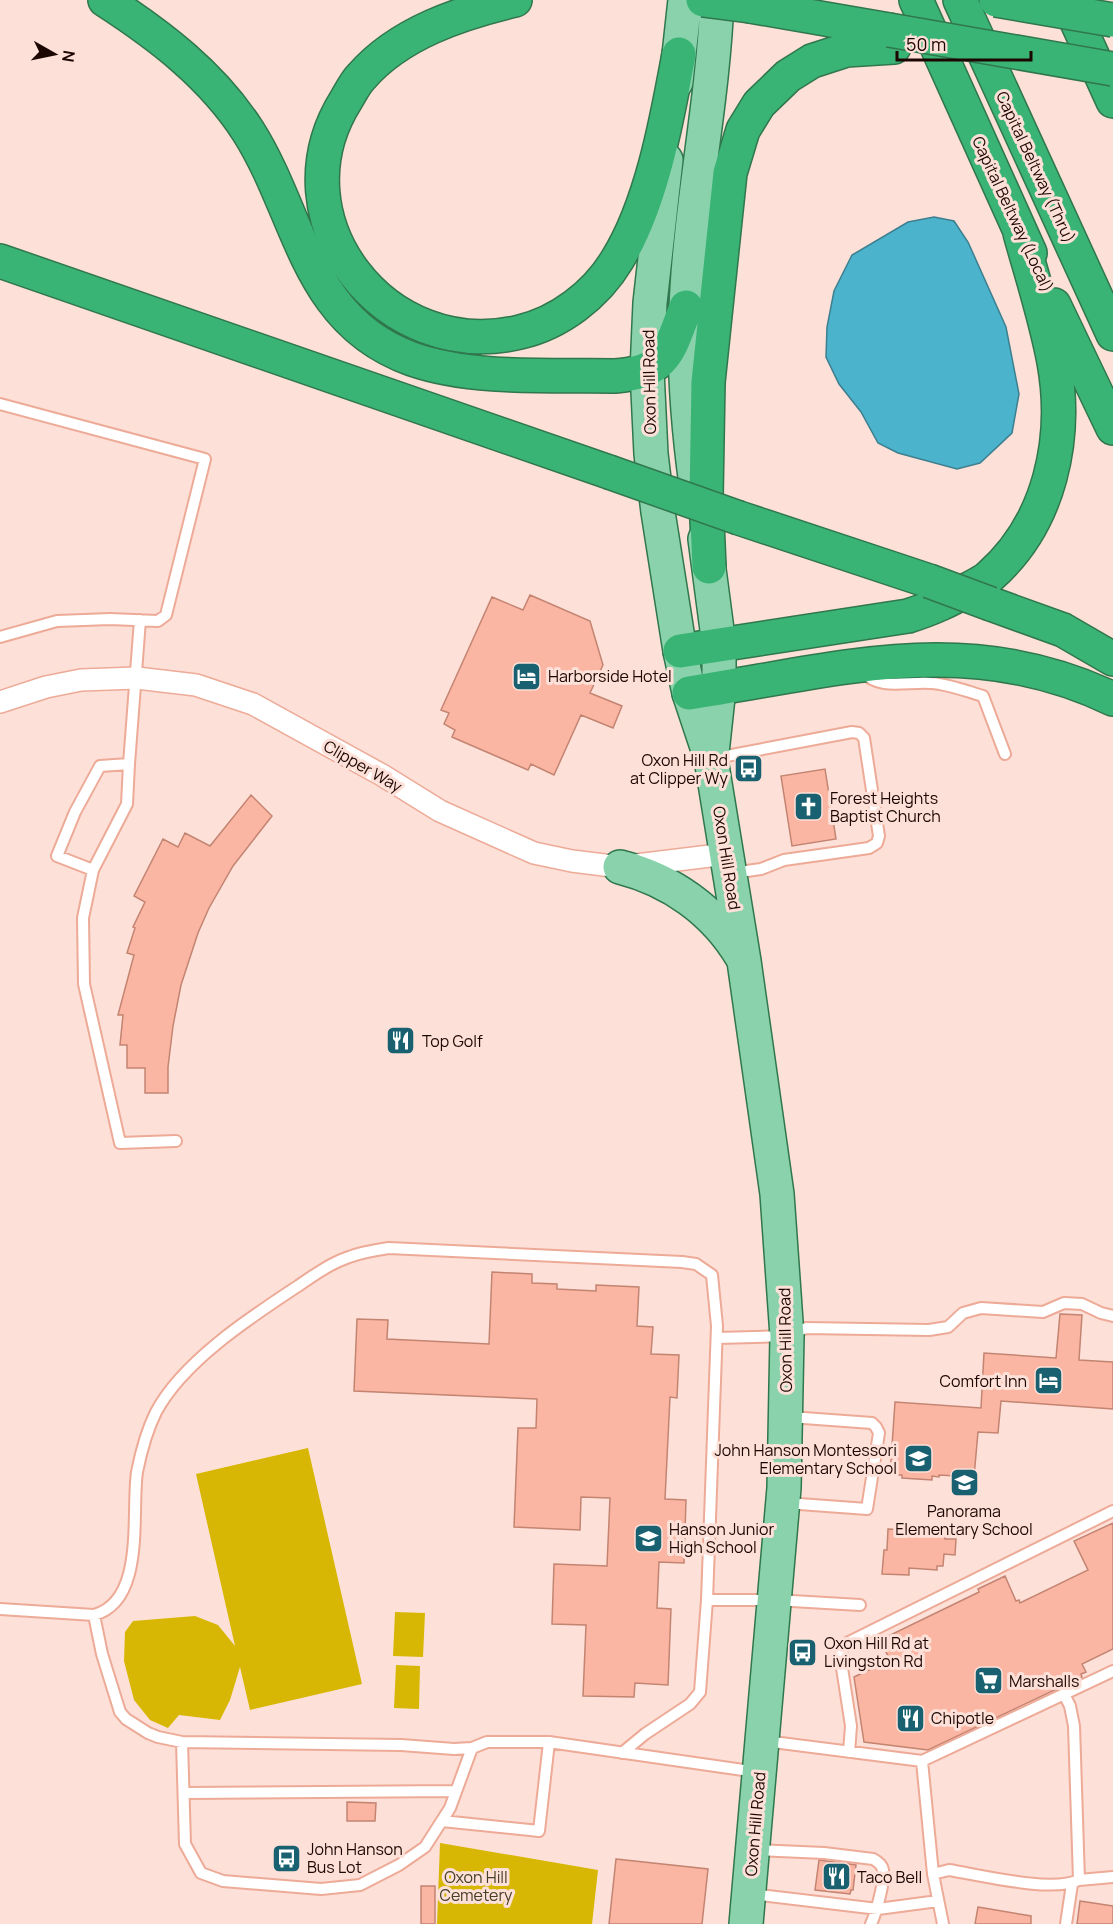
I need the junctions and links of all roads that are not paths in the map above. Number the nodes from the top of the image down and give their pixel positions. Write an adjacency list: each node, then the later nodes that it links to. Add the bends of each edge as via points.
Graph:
1 (105, 0): 19 (highway, via 180,54 247,130 314,272 329,297 356,327 413,359 448,368 615,376)
2 (515, 0): 12 (highway, via 429,28 389,51 360,77 336,115 325,151 322,188 330,228 346,263 369,291 398,314 433,330 466,338 535,329 565,314 596,287 618,260 635,224 656,156)
3 (685, 0): 12 (main road, Oxon Hill Road)
4 (703, 0): 11 (highway, bridge, via 750,6)
5 (717, 0): 17 (main road, Oxon Hill Road)
6 (916, 0): 15 (highway, Capital Beltway (Local))
7 (960, 0): 18 (highway, Capital Beltway (Thru))
8 (996, 0): 10 (highway, bridge)
9 (1067, 0): 14 (highway)
10 (1113, 20)
11 (892, 39): 13 (highway, bridge, via 1023,53); 22 (highway, via 812,62 788,76 759,104 743,130 730,173 708,382)
12 (679, 54): 19 (main road, Oxon Hill Road, via 650,303)
13 (1113, 69)
14 (1113, 101)
15 (1020, 233): 21 (highway, Capital Beltway (Local)); 25 (highway, via 1054,363 1058,405 1057,449 1048,486 1035,520 1015,550 989,578 941,606 908,616)
16 (0, 261): 27 (highway, bridge, via 929,581 1063,630)
17 (686, 307): 19 (highway, via 661,362); 22 (main road, Oxon Hill Road, via 689,432)
18 (1113, 334)
19 (647, 371): 26 (main road, Oxon Hill Road, via 651,454)
20 (0, 404): 23 (lane, via 206,459 166,615 158,621)
21 (1113, 428)
22 (709, 567): 25 (main road, Oxon Hill Road)
23 (140, 620): 24 (lane, via 57,621); 29 (lane)
24 (0, 637)
25 (718, 645): 26 (highway); 30 (main road, Oxon Hill Road)
26 (680, 651): 30 (main road, Oxon Hill Road)
27 (1113, 659)
28 (856, 665): 30 (highway); 31 (highway, via 911,659 999,662 1044,671); 33 (lane, via 871,681 932,683 982,696)
29 (136, 678): 32 (street, Clipper Way, via 81,680); 35 (lane); 37 (street, Clipper Way, via 196,685 253,704 440,811 534,853)
30 (704, 691): 34 (main road, Oxon Hill Road)
31 (1113, 699)
32 (0, 702)
33 (1005, 754)
34 (711, 759): 36 (main road, Oxon Hill Road); 36 (lane, via 852,732 859,734 864,738 879,836 869,848 784,860 761,869)
35 (129, 764): 38 (lane, via 127,804); 38 (lane, via 100,766 57,856)
36 (727, 864): 37 (street, Clipper Way); 39 (main road, Oxon Hill Road)
37 (620, 867): 39 (main road, via 683,894 723,930)
38 (93, 870): 40 (lane, via 83,918 84,984 120,1143)
39 (744, 961): 42 (main road, Oxon Hill Road, via 777,1194)
40 (176, 1141)
41 (1113, 1316): 42 (lane, via 1082,1304 1064,1303 1043,1312 981,1308 963,1314 948,1327 929,1330 806,1328)
42 (787, 1336): 43 (lane); 44 (main road, Oxon Hill Road)
43 (717, 1338): 47 (lane); 51 (lane, via 712,1275 696,1264 415,1248 389,1248 349,1257 280,1297 215,1346 166,1396 152,1423 137,1474 130,1575 112,1606)
44 (786, 1416): 45 (main road, Oxon Hill Road); 45 (lane, via 872,1423 879,1433 867,1509)
45 (783, 1502): 48 (main road, Oxon Hill Road)
46 (1113, 1511): 57 (lane, via 845,1644 840,1655 851,1726)
47 (707, 1600): 48 (lane); 58 (lane, via 700,1692 690,1704)
48 (775, 1600): 49 (lane); 59 (main road, Oxon Hill Road)
49 (860, 1605)
50 (0, 1609): 51 (lane)
51 (94, 1615): 54 (lane, via 120,1712 148,1733)
52 (1113, 1671): 53 (lane)
53 (1064, 1694): 60 (lane); 67 (lane, via 1074,1726)
54 (182, 1742): 56 (lane); 62 (lane)
55 (549, 1742): 56 (lane, via 487,1742); 58 (lane); 63 (lane, via 538,1831)
56 (471, 1749): 61 (lane)
57 (849, 1752): 59 (lane); 60 (lane)
58 (622, 1753): 59 (lane)
59 (761, 1757): 64 (main road, Oxon Hill Road)
60 (922, 1761): 65 (lane)
61 (456, 1791): 62 (lane); 63 (lane)
62 (184, 1794): 63 (lane, via 185,1844 201,1874 223,1881 321,1889 360,1885 425,1847)
63 (442, 1821)
64 (753, 1850): 69 (main road, Oxon Hill Road); 70 (lane, via 873,1859 883,1869)
65 (933, 1874): 67 (lane, via 949,1870 1049,1885); 68 (lane)
66 (1113, 1877): 67 (lane)
67 (1075, 1882): 73 (lane)
68 (938, 1901): 70 (lane); 72 (lane)
69 (747, 1909): 70 (lane)
70 (878, 1909): 71 (lane)
71 (871, 1924)
72 (943, 1924)
73 (1066, 1924)

